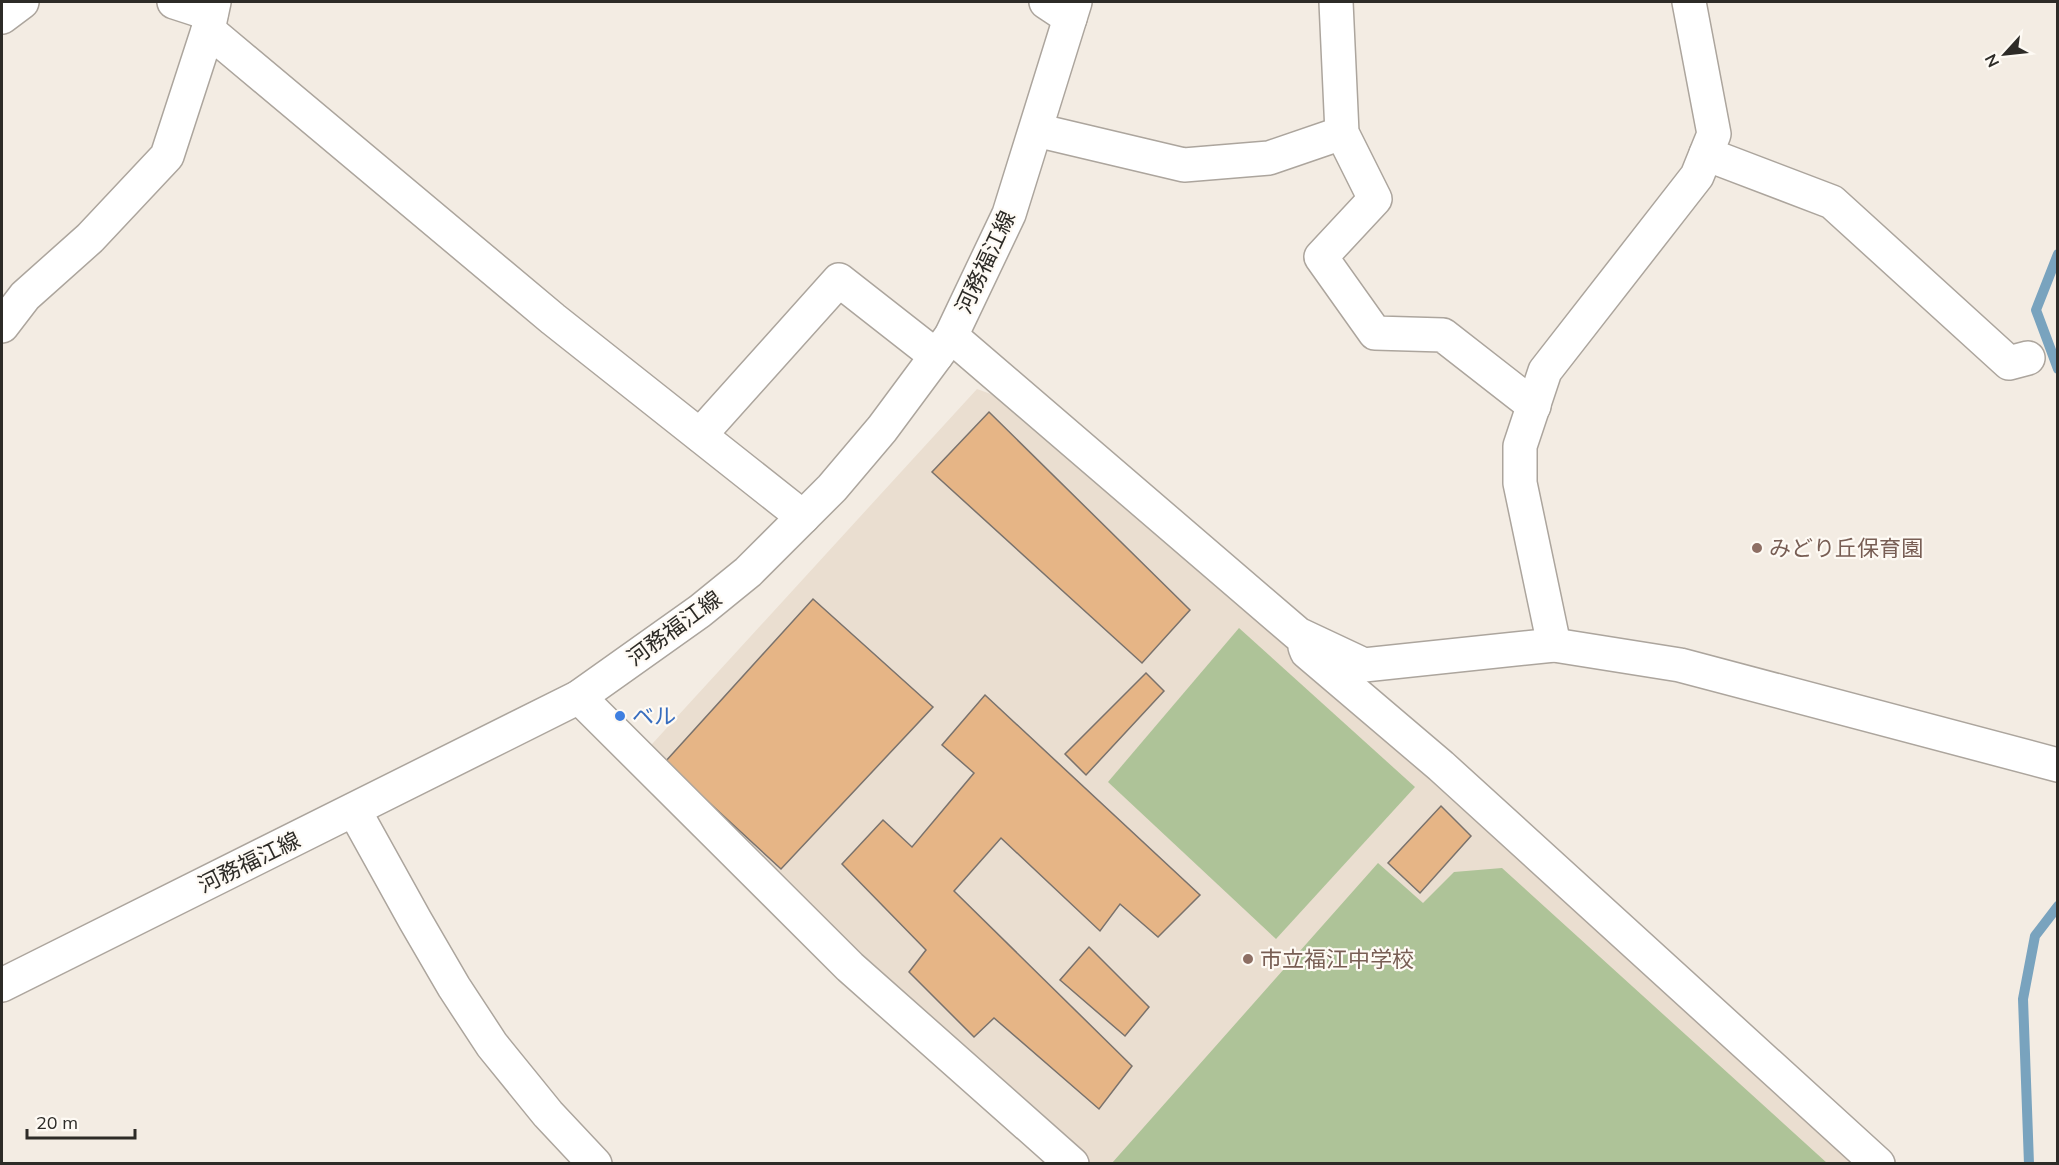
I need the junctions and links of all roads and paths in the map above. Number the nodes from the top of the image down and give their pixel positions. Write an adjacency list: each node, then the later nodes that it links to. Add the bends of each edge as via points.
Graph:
1 (22, 2): 7 (street)
2 (174, 2): 6 (street)
3 (1336, 2): 9 (street)
4 (1689, 2): 10 (street, via 1714,134)
5 (1064, 7): 8 (street, 河務福江線)
6 (211, 15): 11 (street, via 167,156 90,238 25,296); 15 (street, via 553,319)
7 (2, 17)
8 (1036, 130): 9 (street, via 1184,165 1269,158); 12 (street, 河務福江線, via 1009,214)
9 (1342, 133): 14 (street, via 1375,199 1321,257 1341,286 1375,333 1443,335)
10 (1706, 154): 13 (street, via 1832,202 2009,363); 14 (street, via 1697,176 1545,371)
11 (2, 326)
12 (944, 346): 15 (street, via 839,280); 16 (street, 河務福江線, via 882,429); 17 (street)
13 (2028, 358)
14 (1534, 405): 18 (street, via 1520,446 1520,483)
15 (700, 435): 16 (street)
16 (804, 517): 19 (street, 河務福江線, via 748,572)
17 (1298, 634): 18 (street, via 1364,665); 25 (street, via 1307,652 1441,766)
18 (1554, 645): 20 (street, via 1680,665)
19 (579, 697): 21 (street, 河務福江線); 24 (street, via 850,967)
20 (2058, 765)
21 (354, 810): 22 (street, 河務福江線); 23 (street, via 414,920 492,1045)
22 (2, 985)
23 (595, 1164)
24 (1072, 1164)
25 (1878, 1164)

